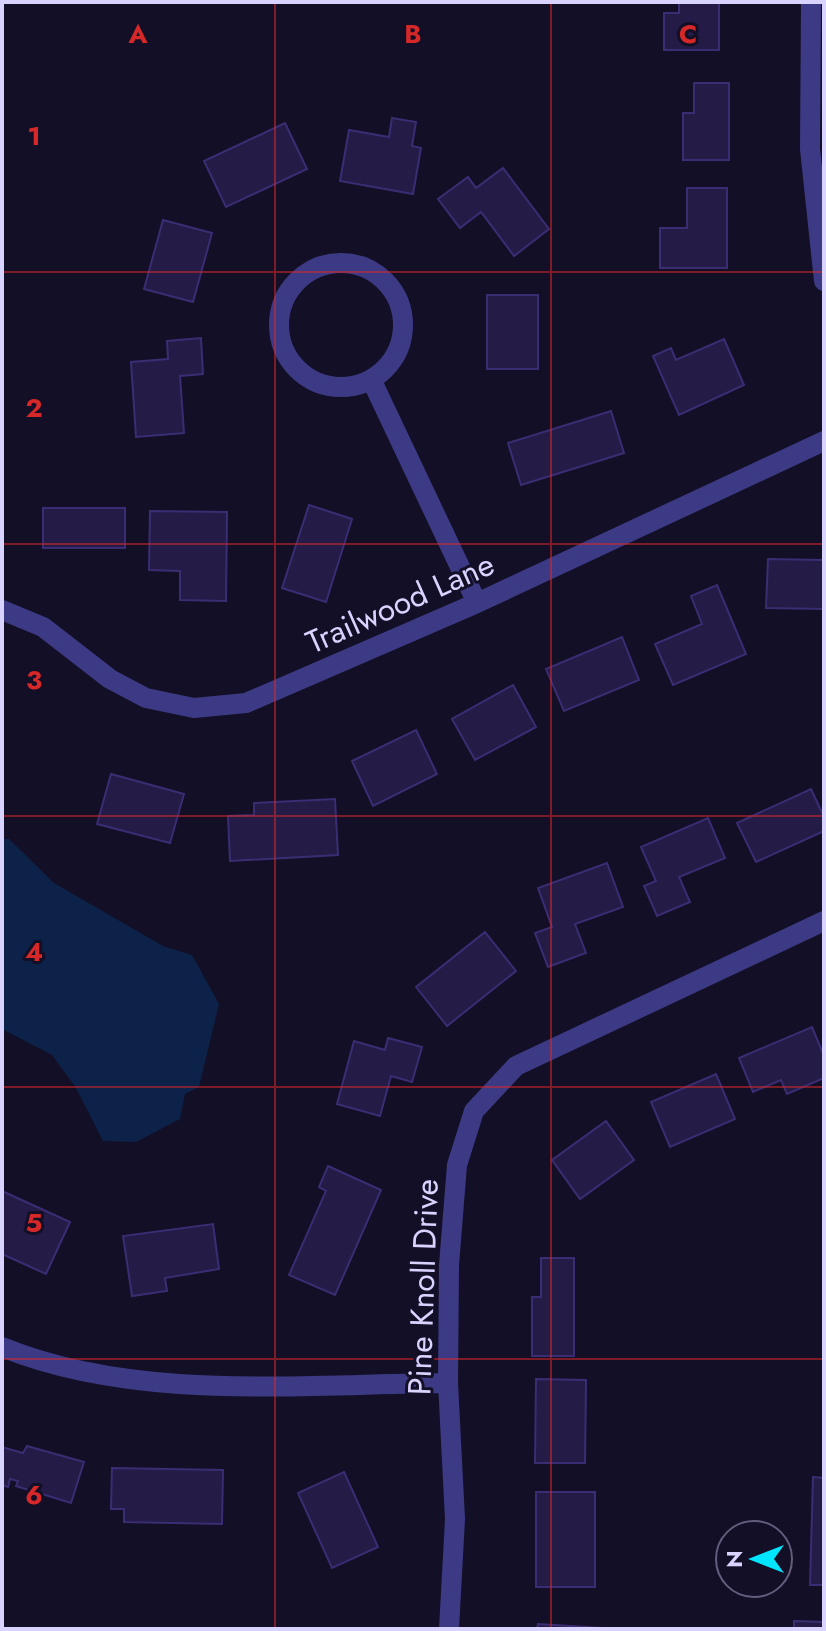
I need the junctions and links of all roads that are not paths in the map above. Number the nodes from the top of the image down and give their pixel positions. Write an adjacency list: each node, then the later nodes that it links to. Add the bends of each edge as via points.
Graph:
1 (811, 2): 2 (street, via 810,149)
2 (824, 281)
3 (371, 379): 3 (street, via 387,367 401,340 401,310 393,291 362,266 342,262 304,275 289,290 281,309 279,330 290,358 312,380 331,386); 5 (street)
4 (824, 441): 5 (street, Trailwood Lane)
5 (477, 603): 6 (street, Trailwood Lane, via 246,703 194,708 146,698 110,679 43,627)
6 (2, 610)
7 (824, 921): 9 (street, Pine Knoll Drive, via 516,1066 474,1111 457,1165)
8 (2, 1347): 9 (street, via 70,1370 171,1384)
9 (448, 1383): 10 (street, Pine Knoll Drive, via 455,1519)
10 (449, 1629)

